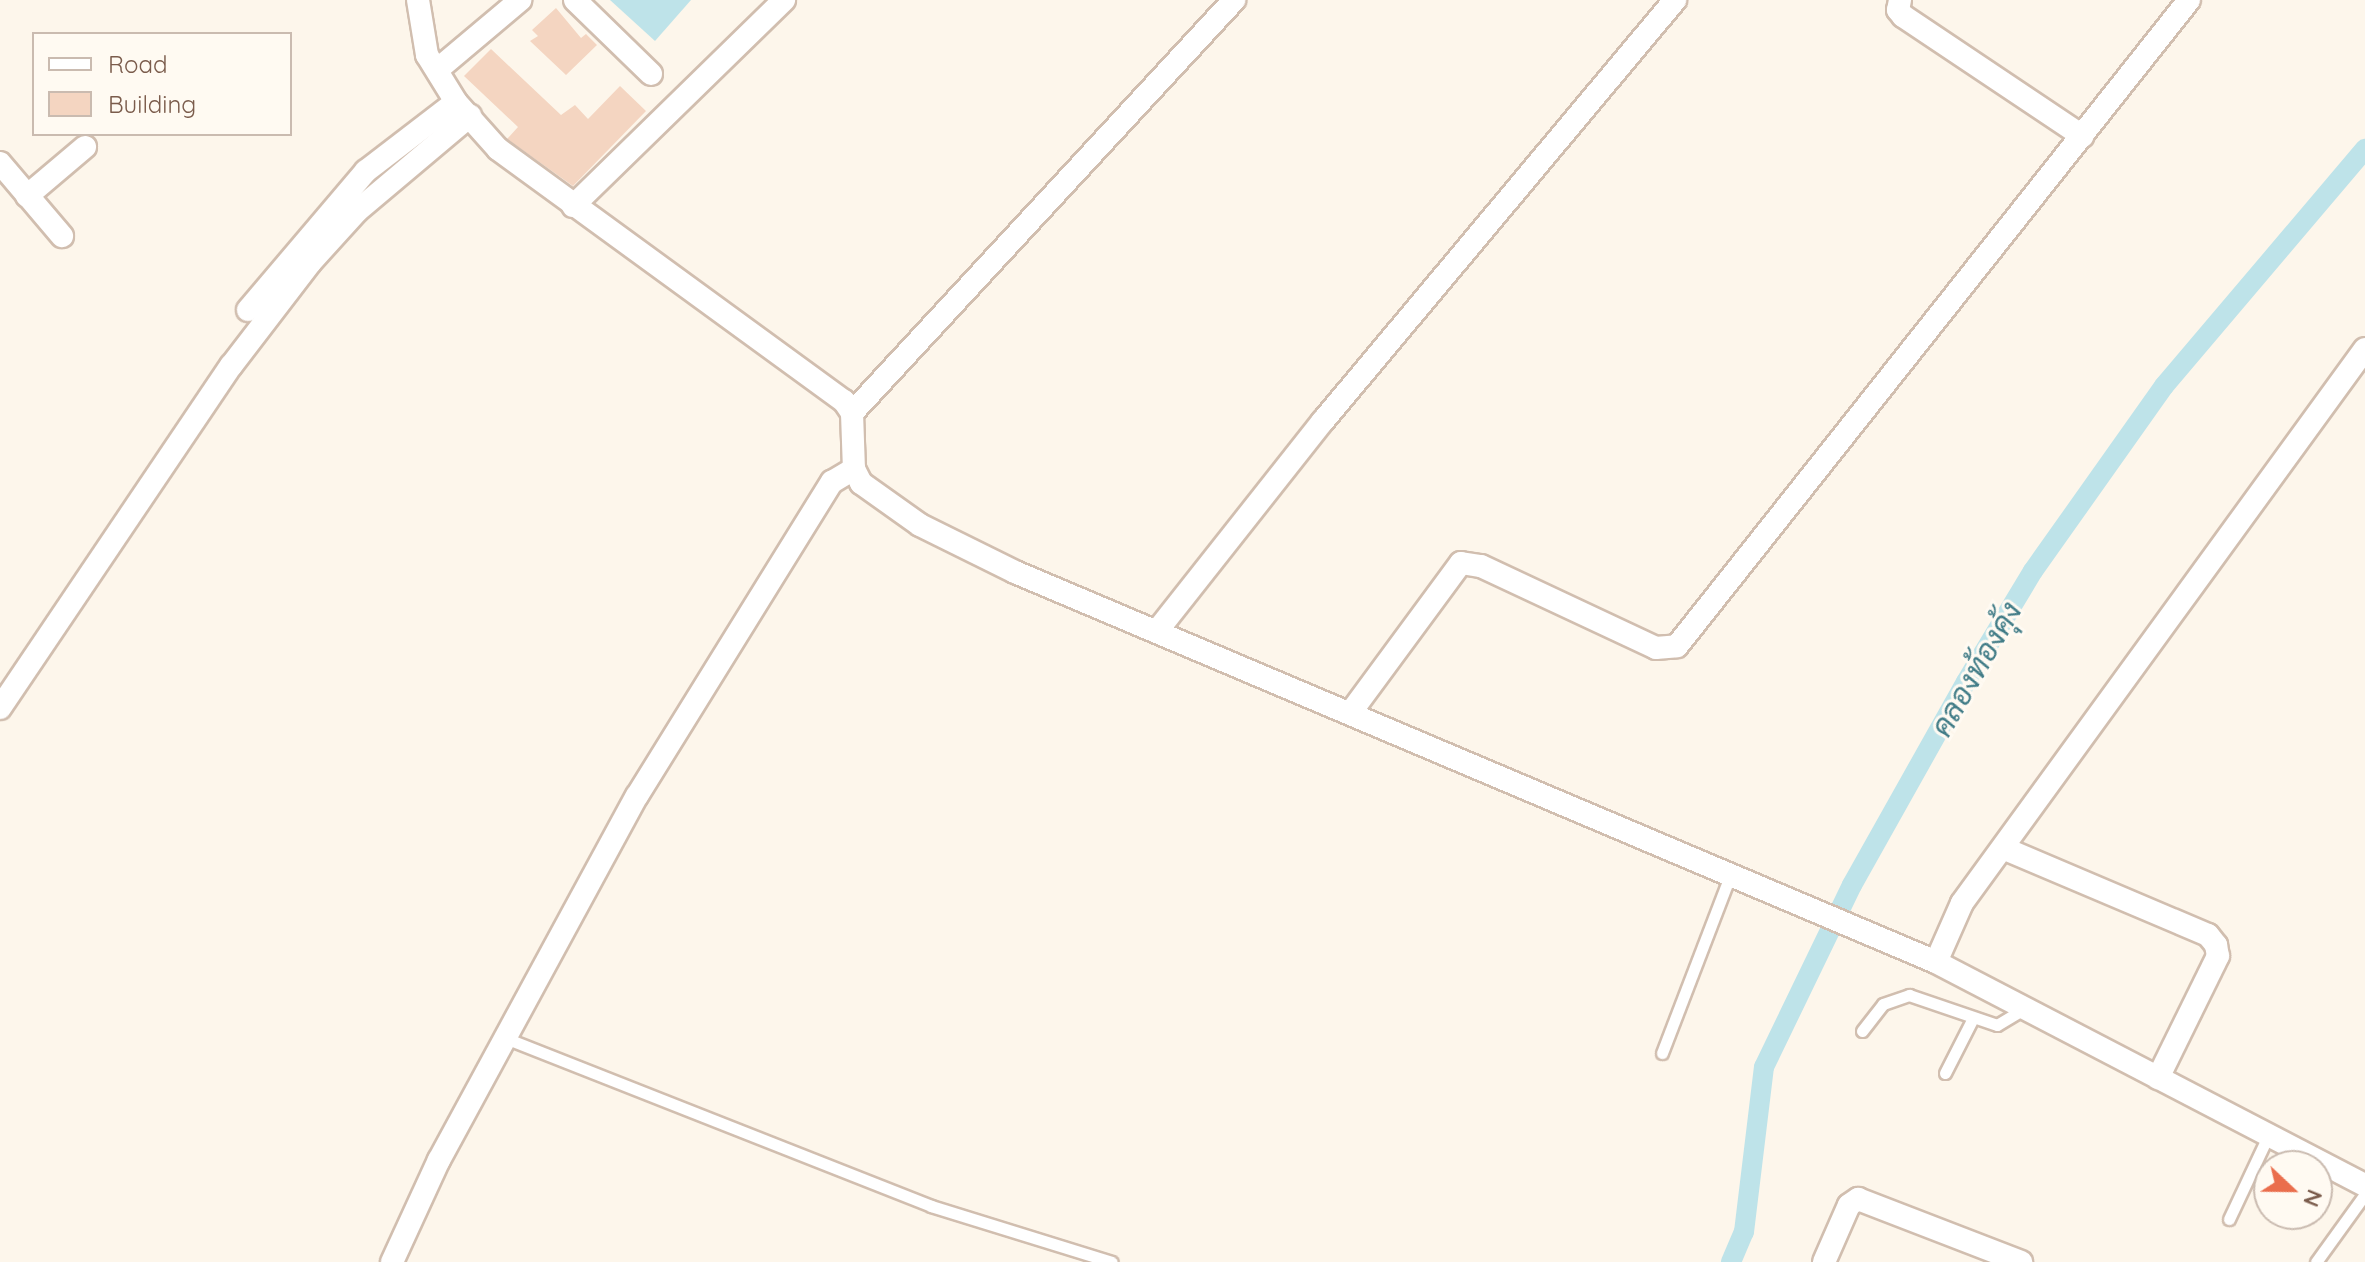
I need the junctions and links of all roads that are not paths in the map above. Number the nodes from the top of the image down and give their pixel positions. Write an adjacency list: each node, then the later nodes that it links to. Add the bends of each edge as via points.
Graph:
1 (418, 0): 9 (street, via 427,55)
2 (520, 0): 9 (street)
3 (575, 0): 10 (street)
4 (784, 0): 16 (street)
5 (1234, 0): 20 (street)
6 (1675, 0): 22 (street, via 1323,421)
7 (1900, 0): 12 (street, via 1903,16)
8 (2189, 0): 12 (street)
9 (437, 70): 11 (street)
10 (651, 74)
11 (463, 109): 16 (street, via 498,149); 18 (street, via 366,171); 23 (street, via 310,263 231,366)
12 (2082, 136): 24 (street, via 1677,646 1656,648 1481,566 1461,563)
13 (85, 147): 15 (street)
14 (0, 163): 15 (street)
15 (27, 196): 17 (street)
16 (573, 206): 20 (street, via 844,401)
17 (62, 236)
18 (248, 310)
19 (2365, 349): 25 (street)
20 (852, 413): 21 (street)
21 (854, 469): 22 (street, via 870,495 920,525); 31 (street, via 832,482 637,796)
22 (1157, 631): 24 (street)
23 (0, 708)
24 (1351, 712): 26 (street)
25 (2003, 848): 27 (street, via 1962,903); 34 (street, via 2208,935 2216,945 2218,956)
26 (1730, 876): 27 (street); 32 (lane)
27 (1936, 962): 28 (street)
28 (2025, 1008): 29 (lane, via 2011,1022 1997,1025); 34 (street)
29 (1973, 1018): 30 (lane, via 1909,995 1883,1004); 33 (lane)
30 (1862, 1031)
31 (505, 1038): 39 (street); 40 (lane, via 931,1206)
32 (1662, 1053)
33 (1945, 1073)
34 (2158, 1078): 35 (street)
35 (2268, 1136): 36 (street); 38 (lane)
36 (2365, 1185)
37 (2365, 1194): 43 (lane)
38 (2229, 1219)
39 (392, 1262)
40 (1112, 1262)
41 (1824, 1262): 42 (street, via 1849,1205 1858,1199)
42 (2021, 1262)
43 (2316, 1262)

